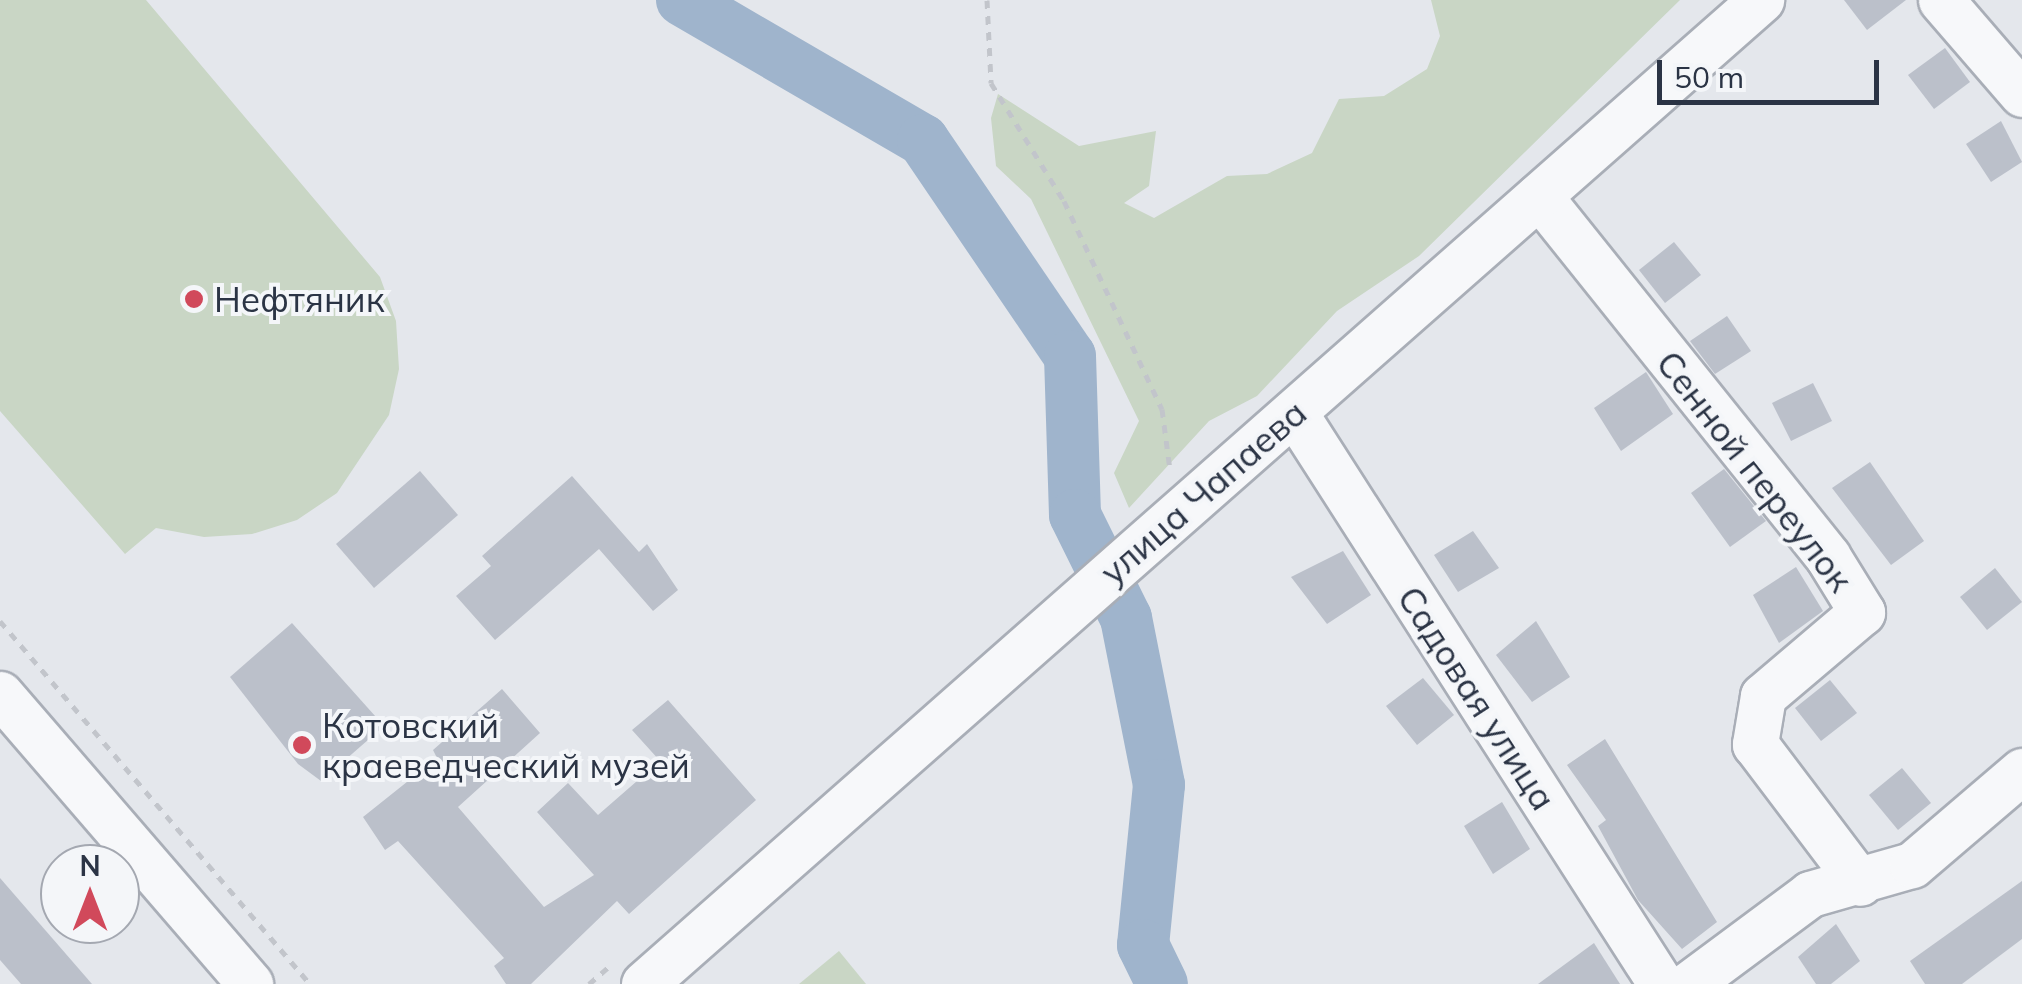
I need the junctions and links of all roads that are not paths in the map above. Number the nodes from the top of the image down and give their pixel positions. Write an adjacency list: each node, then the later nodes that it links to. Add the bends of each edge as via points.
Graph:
1 (1761, 0): 4 (street, улица Чапаева)
2 (1942, 0): 3 (street)
3 (2022, 94)
4 (1539, 196): 5 (street, улица Чапаева); 8 (street, Сенной переулок, via 1828,557 1862,612 1763,696 1755,744)
5 (1294, 412): 10 (street, улица Чапаева); 11 (street, Садовая улица)
6 (0, 694): 9 (street)
7 (2022, 771): 8 (street, via 1912,865)
8 (1860, 884): 12 (street, via 1810,894)
9 (250, 984)
10 (644, 984)
11 (1660, 984)
12 (1689, 984)

